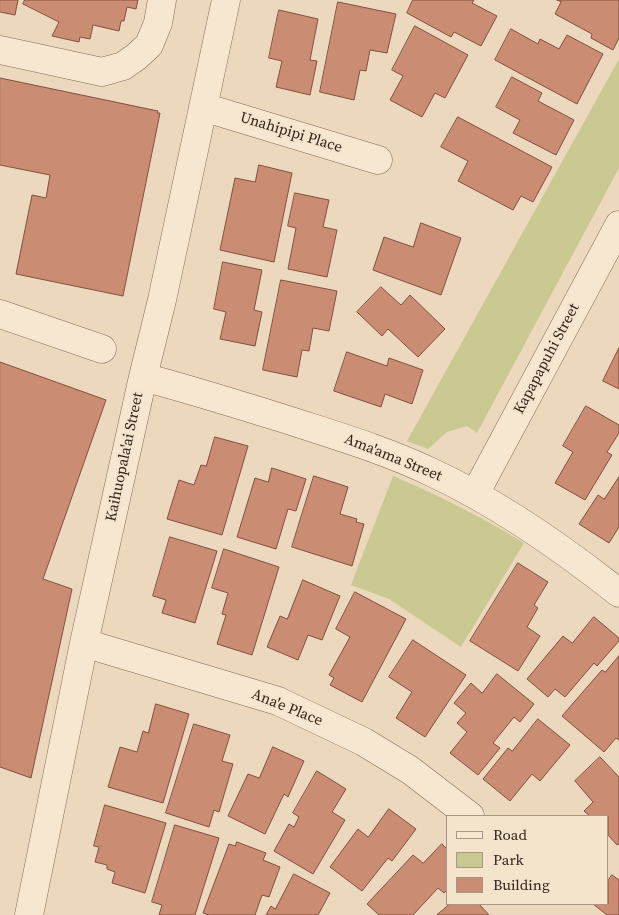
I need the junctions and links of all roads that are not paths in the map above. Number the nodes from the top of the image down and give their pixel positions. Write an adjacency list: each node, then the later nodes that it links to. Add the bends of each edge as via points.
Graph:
1 (162, 0): 3 (street, via 158,23 149,45 123,66 102,72)
2 (226, 0): 4 (street, Kaihuopala'ai Street)
3 (0, 50)
4 (203, 107): 5 (street, Unahipipi Place); 9 (street, Kaihuopala'ai Street)
5 (378, 160)
6 (615, 243): 10 (street, Kapapapuhi Street)
7 (0, 314): 8 (street)
8 (102, 349)
9 (143, 377): 10 (street, Ama'ama Street, via 362,444); 12 (street, Kaihuopala'ai Street)
10 (475, 494): 11 (street, Ama'ama Street)
11 (619, 593)
12 (84, 643): 13 (street, Ana'e Place, via 278,701 364,742 410,770); 14 (street, Kaihuopala'ai Street)
13 (469, 815)
14 (30, 915)

